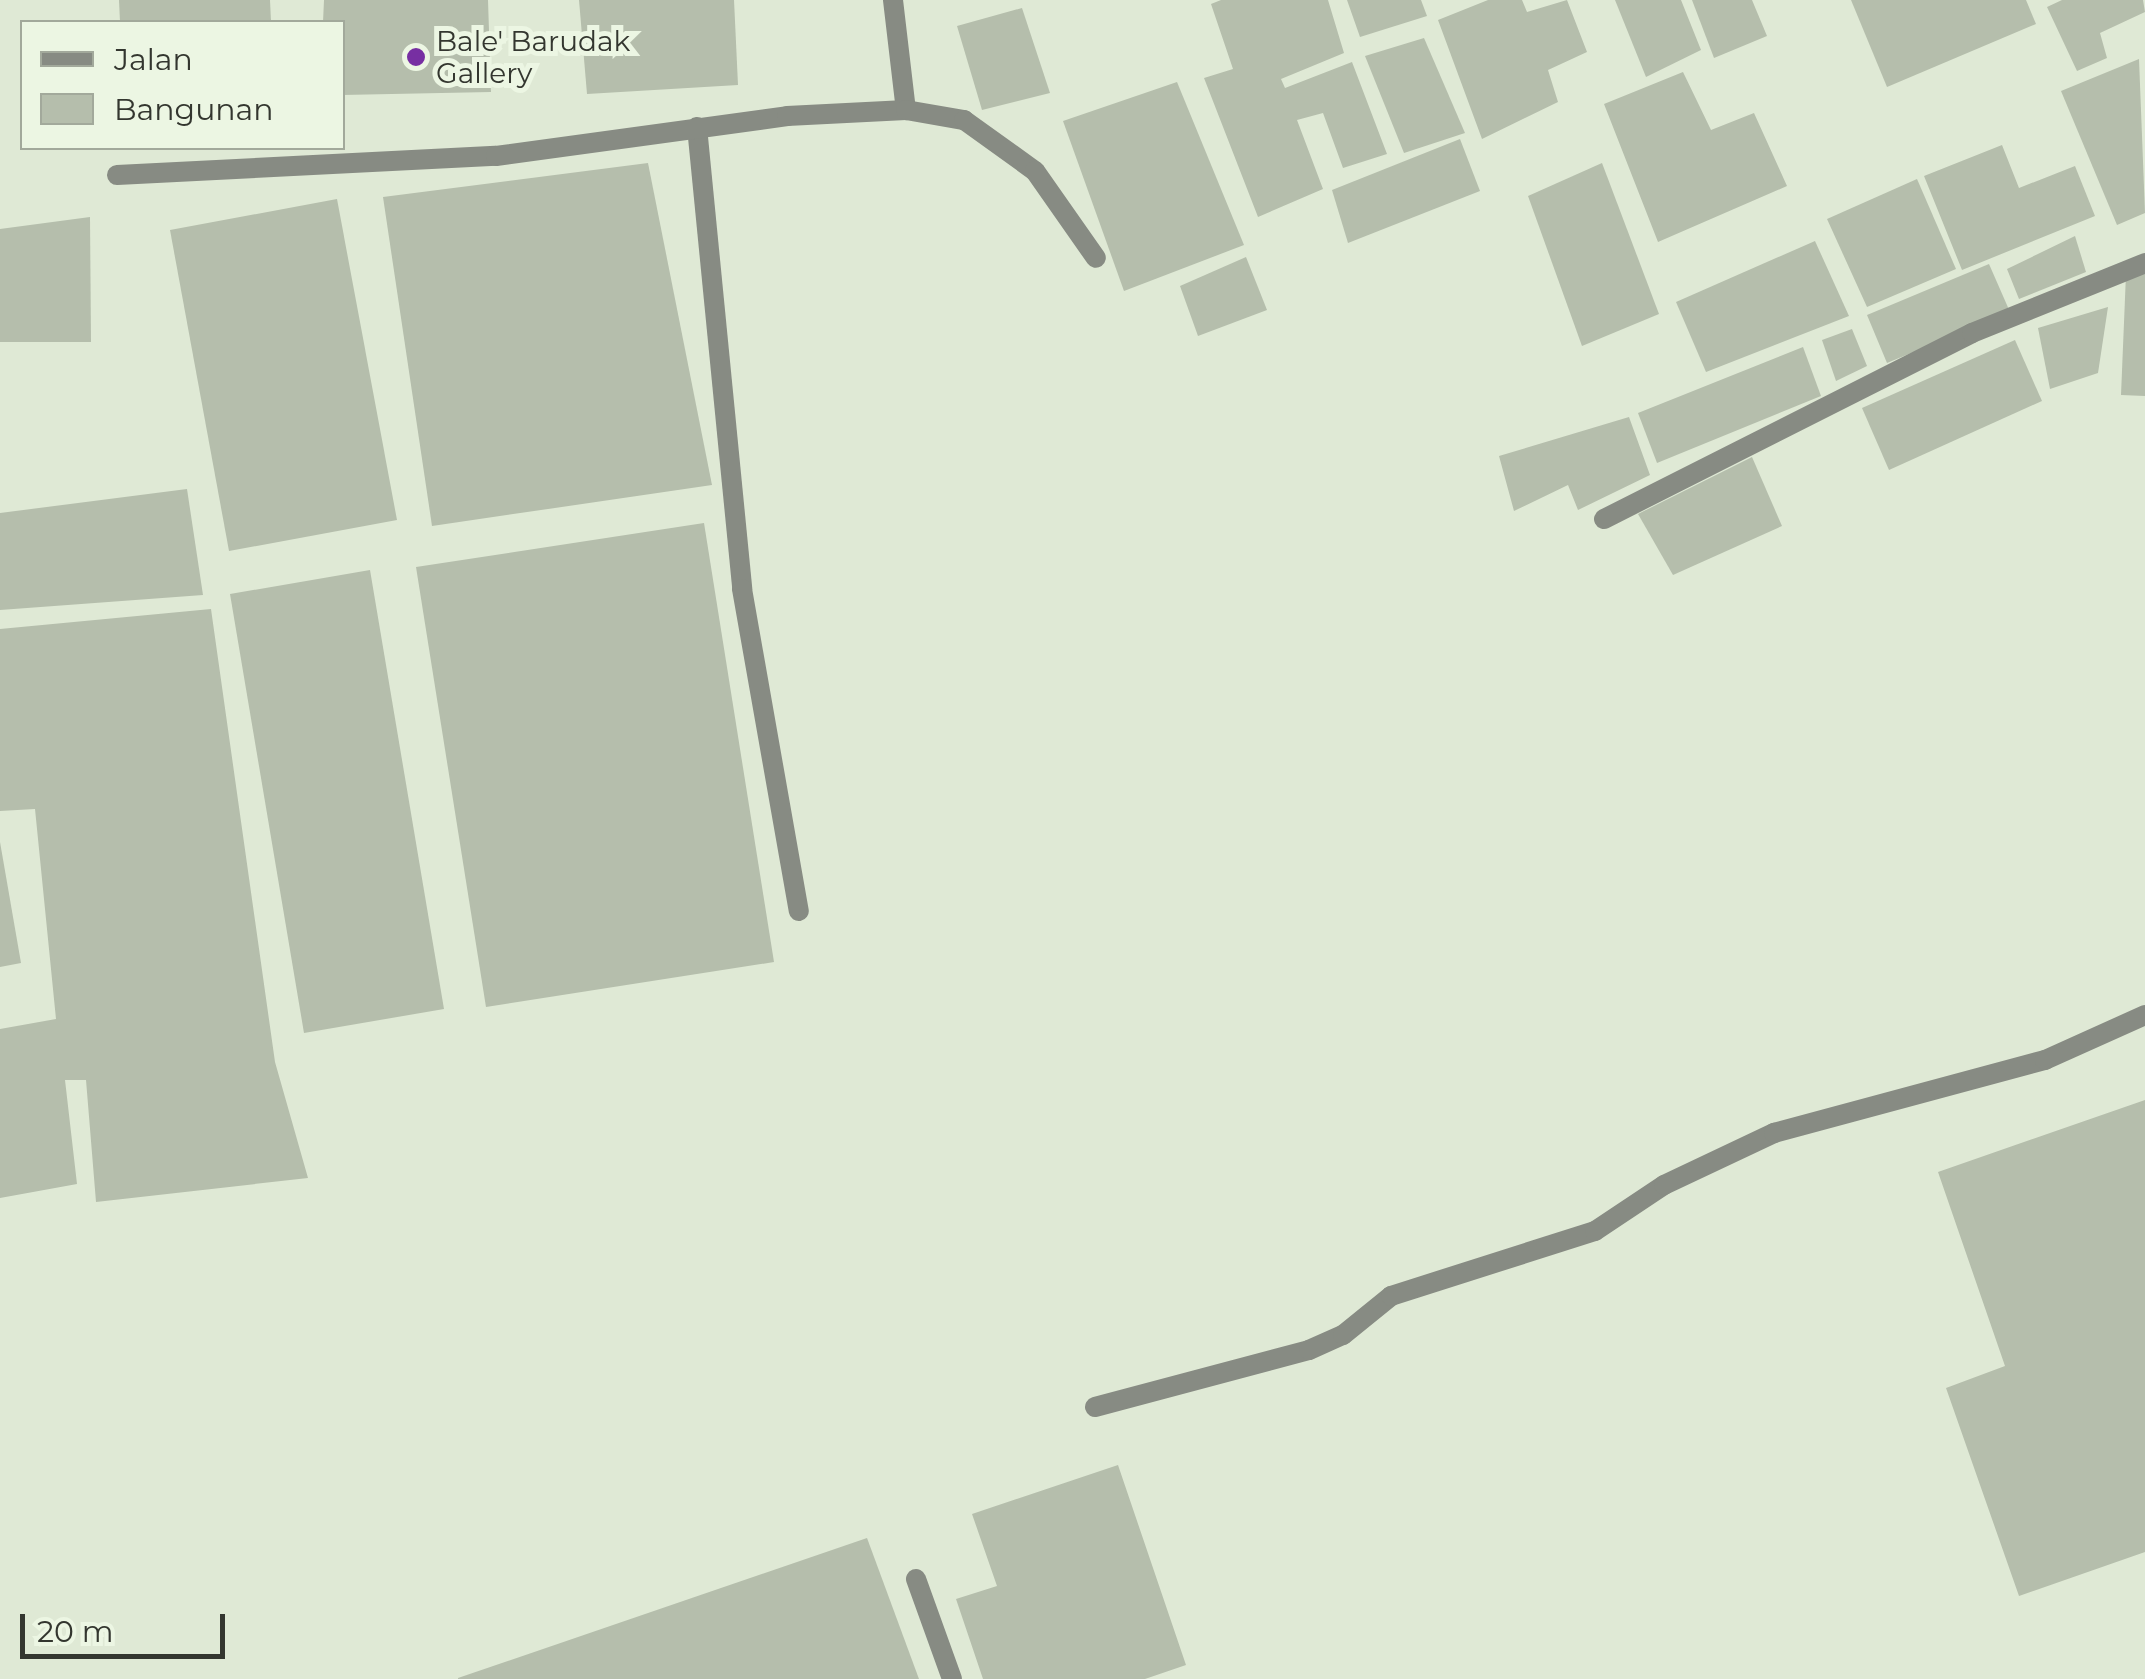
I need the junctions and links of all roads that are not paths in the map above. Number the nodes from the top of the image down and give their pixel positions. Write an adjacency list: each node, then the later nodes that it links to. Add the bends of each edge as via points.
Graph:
1 (894, 0): 2 (street)
2 (906, 110): 3 (street); 5 (street, via 964,120 1034,171)
3 (697, 127): 4 (street, via 496,156); 8 (street, via 742,589)
4 (116, 175)
5 (1096, 258)
6 (2145, 263): 7 (street, via 1972,333)
7 (1604, 519)
8 (800, 911)
9 (2145, 1015): 10 (street, via 2045,1060 1774,1133 1664,1185 1595,1230 1391,1296 1343,1335 1309,1350)
10 (1095, 1407)
11 (916, 1579): 12 (street)
12 (952, 1679)

